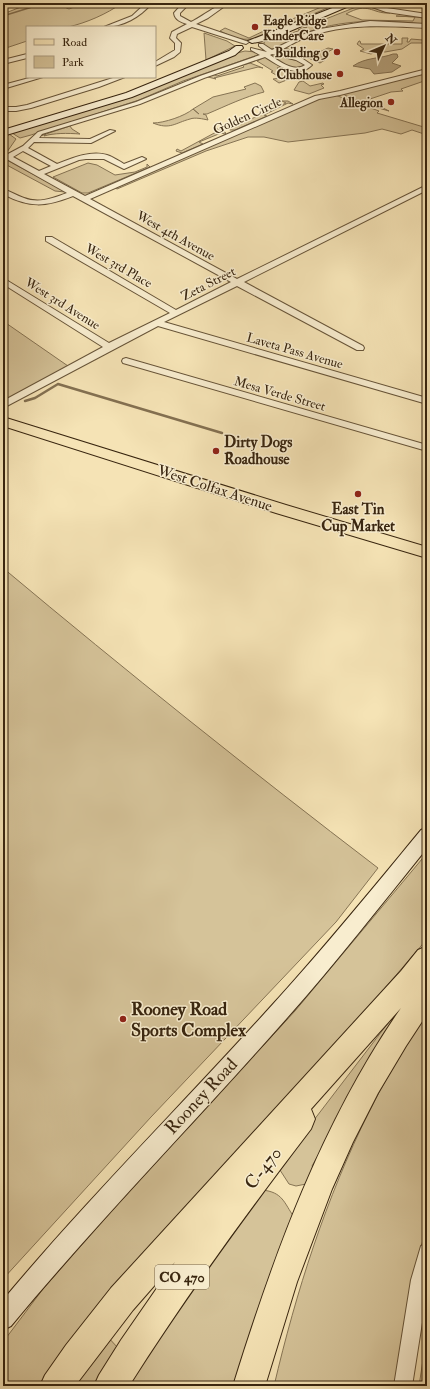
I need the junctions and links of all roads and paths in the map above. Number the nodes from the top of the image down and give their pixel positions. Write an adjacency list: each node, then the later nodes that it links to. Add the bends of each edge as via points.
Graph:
1 (149, 3): 10 (street, via 134,17)
2 (187, 3): 9 (street, via 178,9 177,16)
3 (226, 3): 9 (street, via 206,17)
4 (352, 3): 13 (main road)
5 (364, 3): 7 (street)
6 (375, 3): 7 (street)
7 (394, 10): 8 (street)
8 (427, 16)
9 (190, 24): 12 (street); 17 (street, via 173,35 179,44 178,51)
10 (111, 26)
11 (427, 26): 14 (street, via 370,23 340,26 306,35)
12 (211, 31): 13 (street); 13 (street, via 236,43)
13 (249, 45): 14 (street); 24 (main road, via 129,95)
14 (268, 53): 14 (street, via 289,69 302,69 309,65 304,61); 25 (street, via 98,118 45,132)
15 (26, 56): 16 (street)
16 (3, 62)
17 (156, 64)
18 (427, 71): 34 (street, Golden Circle, via 317,97)
19 (36, 78): 21 (street)
20 (117, 78): 22 (street, via 101,86 20,109)
21 (3, 87)
22 (3, 109)
23 (112, 131): 25 (street, via 91,141)
24 (3, 133)
25 (33, 140): 26 (street)
26 (22, 148): 27 (street); 29 (street)
27 (6, 156): 30 (street, West 4th Avenue)
28 (142, 159): 29 (street, via 124,167 105,158 86,157)
29 (56, 166): 30 (street)
30 (38, 174): 33 (street, West 4th Avenue)
31 (427, 187): 37 (street, Zeta Street)
32 (3, 191): 33 (street, via 21,201 34,204 54,202)
33 (73, 193): 34 (street, West 4th Avenue)
34 (84, 199): 37 (street, West 4th Avenue)
35 (49, 239): 38 (street, West 3rd Place)
36 (3, 280): 40 (street, West 3rd Avenue)
37 (237, 282): 38 (street, Zeta Street); 41 (street, West 4th Avenue)
38 (176, 314): 39 (street, Zeta Street)
39 (157, 323): 40 (street, Zeta Street); 43 (street, Laveta Pass Avenue)
40 (109, 347): 44 (street, Zeta Street)
41 (360, 348)
42 (126, 361): 46 (street, Mesa Verde Street)
43 (427, 401)
44 (3, 405)
45 (3, 421): 47 (main road, West Colfax Avenue)
46 (427, 448)
47 (427, 553)
48 (427, 835): 52 (main road, Rooney Road, via 324,961 74,1234)
49 (427, 958): 50 (highway, C-470 / CO 470)
50 (419, 985): 53 (highway, via 128,1293); 54 (highway, C-470 / CO 470, via 260,1171 199,1253); 55 (highway, C-470 / CO 470, via 391,1045 365,1087 321,1178 282,1279)
51 (427, 1252): 56 (street)
52 (3, 1318)
53 (56, 1386)
54 (110, 1386)
55 (249, 1386)
56 (403, 1386)

